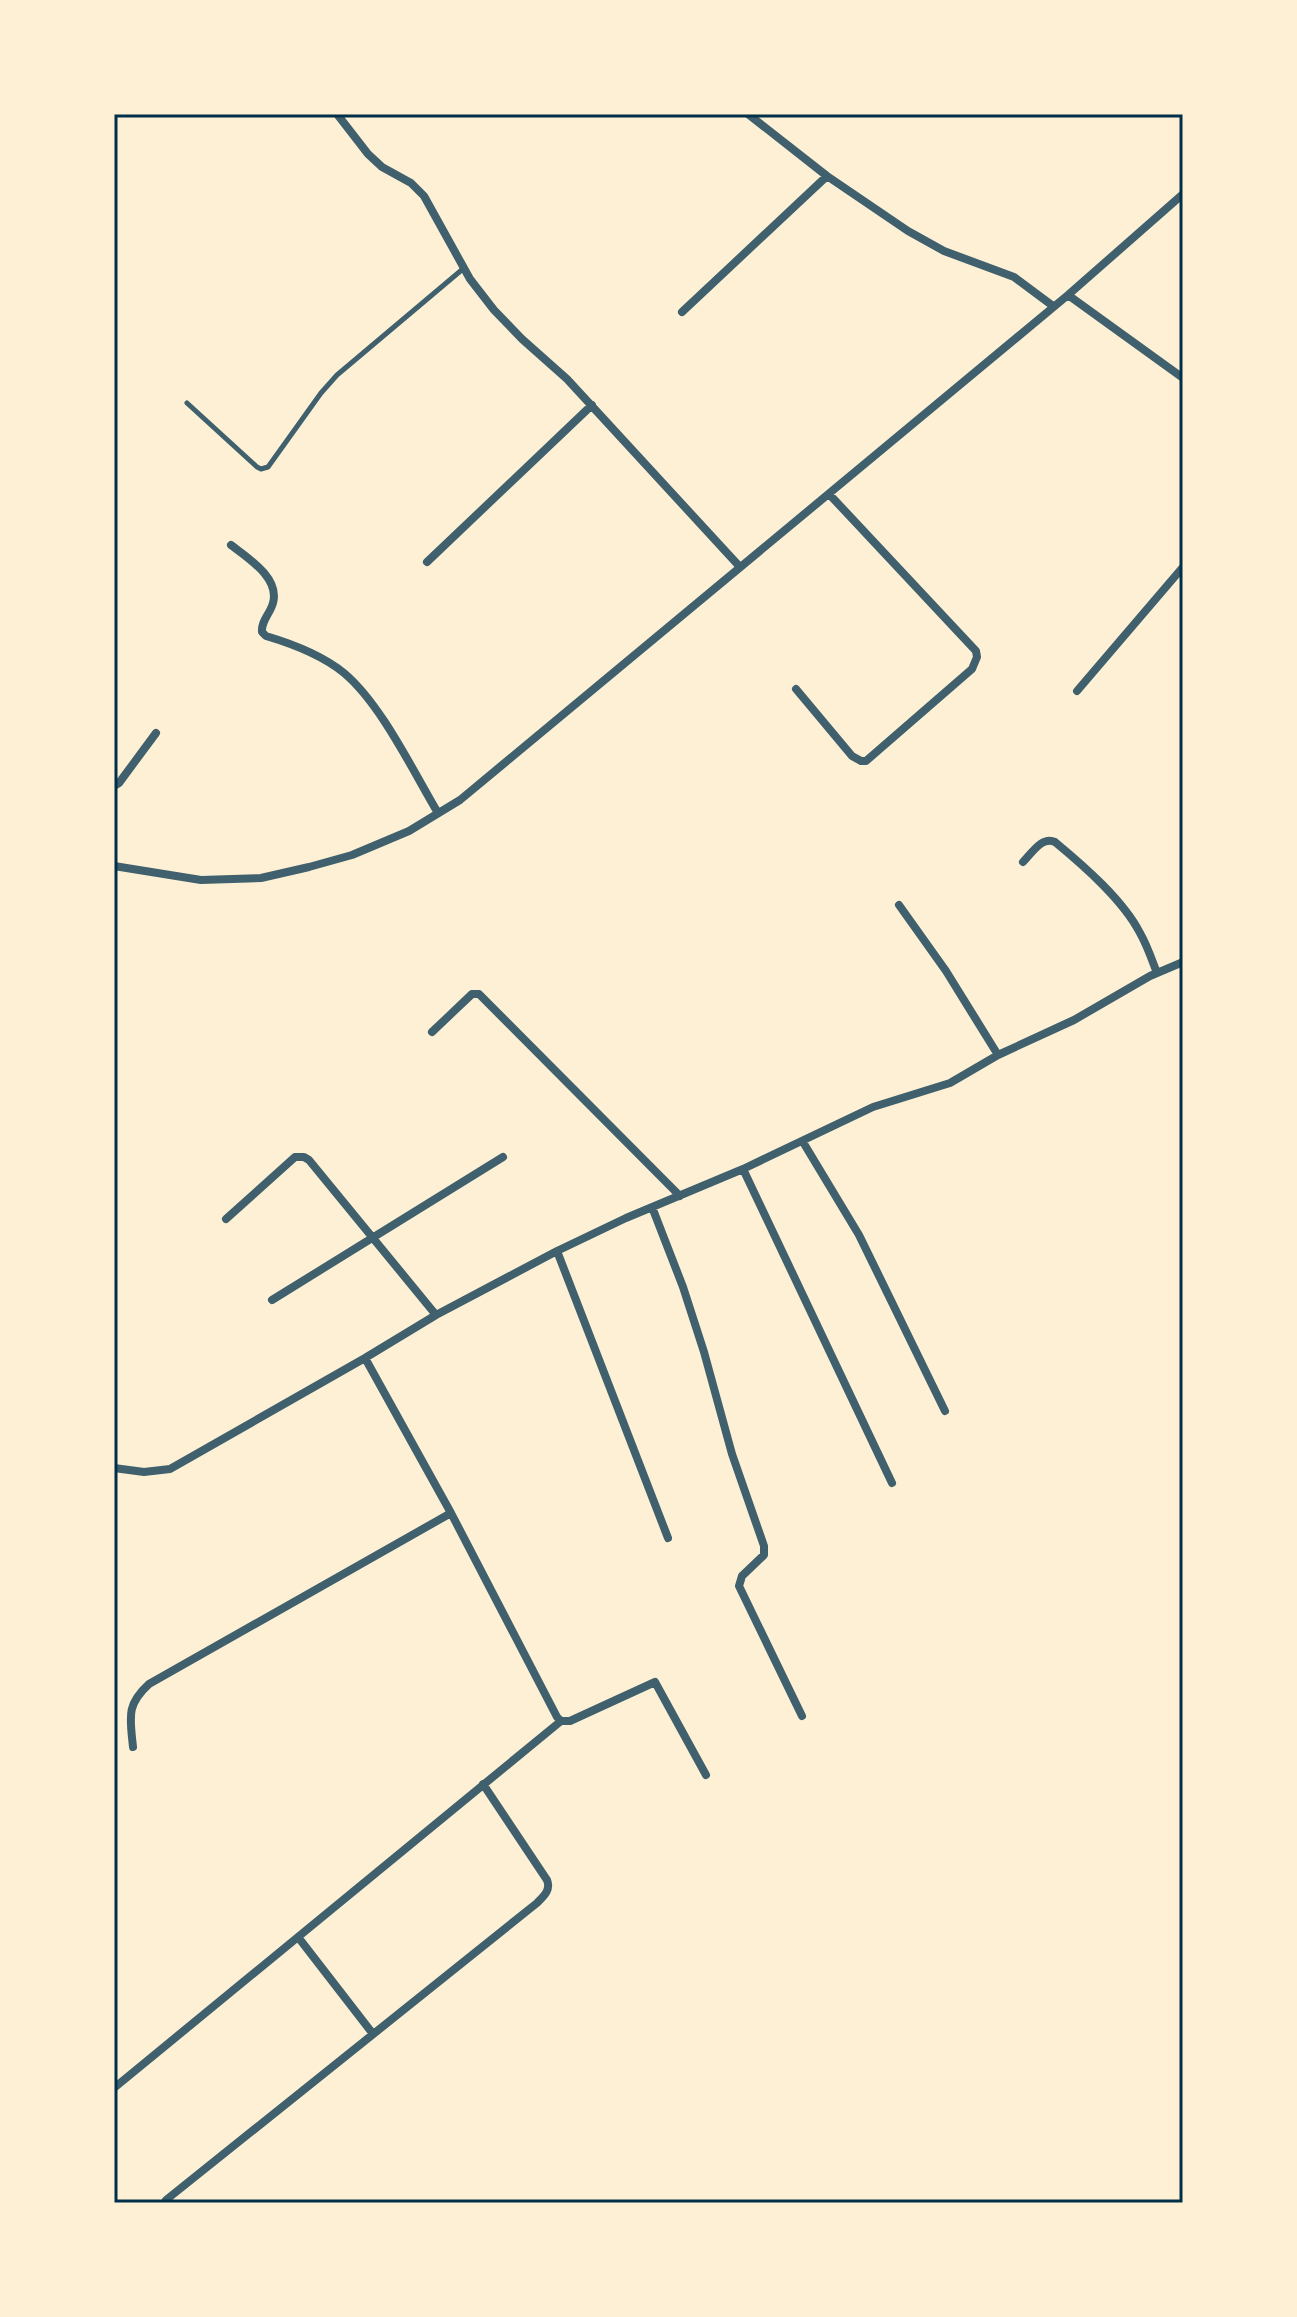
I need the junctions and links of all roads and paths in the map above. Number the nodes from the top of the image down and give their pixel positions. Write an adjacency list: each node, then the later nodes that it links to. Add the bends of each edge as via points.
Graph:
1 (337, 114): 5 (street, via 368,154 424,196)
2 (748, 114): 3 (street)
3 (827, 176): 7 (street, via 908,231 944,251 1014,277); 8 (street)
4 (1183, 194): 6 (street)
5 (464, 268): 10 (lane, via 337,375 268,467 257,467); 11 (street, via 494,310)
6 (1068, 295): 7 (street); 9 (street)
7 (1053, 306): 12 (street)
8 (682, 312)
9 (1183, 378)
10 (187, 403)
11 (592, 405): 14 (street); 15 (street)
12 (829, 494): 15 (street); 17 (street, via 977,657 972,669 866,761 852,756)
13 (231, 545): 21 (street, via 271,585 275,599 262,632 326,661 356,684)
14 (427, 562)
15 (740, 567): 21 (street)
16 (1183, 567): 18 (street)
17 (796, 689)
18 (1077, 691)
19 (156, 733): 20 (street)
20 (114, 786)
21 (438, 813): 23 (street, via 352,855 261,878 201,880)
22 (1023, 862): 26 (street, via 1044,841 1055,842 1128,914)
23 (114, 866)
24 (899, 905): 28 (street)
25 (1183, 962): 26 (street)
26 (1157, 973): 28 (street)
27 (432, 1032): 32 (street, via 472,994 479,994)
28 (998, 1055): 29 (street, via 950,1083 873,1107)
29 (803, 1142): 31 (street); 40 (street, via 859,1235)
30 (503, 1157): 35 (street)
31 (743, 1169): 32 (street); 42 (street)
32 (680, 1196): 33 (street)
33 (652, 1207): 36 (street); 45 (street, via 683,1287 764,1546 764,1555 739,1586)
34 (226, 1219): 35 (street, via 295,1157 304,1157)
35 (373, 1238): 37 (street); 38 (street)
36 (557, 1251): 38 (street); 44 (street)
37 (272, 1300)
38 (436, 1315): 39 (street)
39 (365, 1358): 41 (street, via 170,1469); 43 (street)
40 (945, 1411)
41 (114, 1468)
42 (892, 1483)
43 (451, 1513): 46 (street); 47 (street, via 149,1684 130,1709)
44 (668, 1538)
45 (802, 1716)
46 (561, 1721): 48 (street, via 655,1682); 49 (street)
47 (133, 1747)
48 (706, 1775)
49 (483, 1784): 50 (street); 51 (street, via 550,1885 547,1892)
50 (298, 1937): 51 (street); 52 (street)
51 (373, 2034): 53 (street)
52 (114, 2088)
53 (166, 2200)

